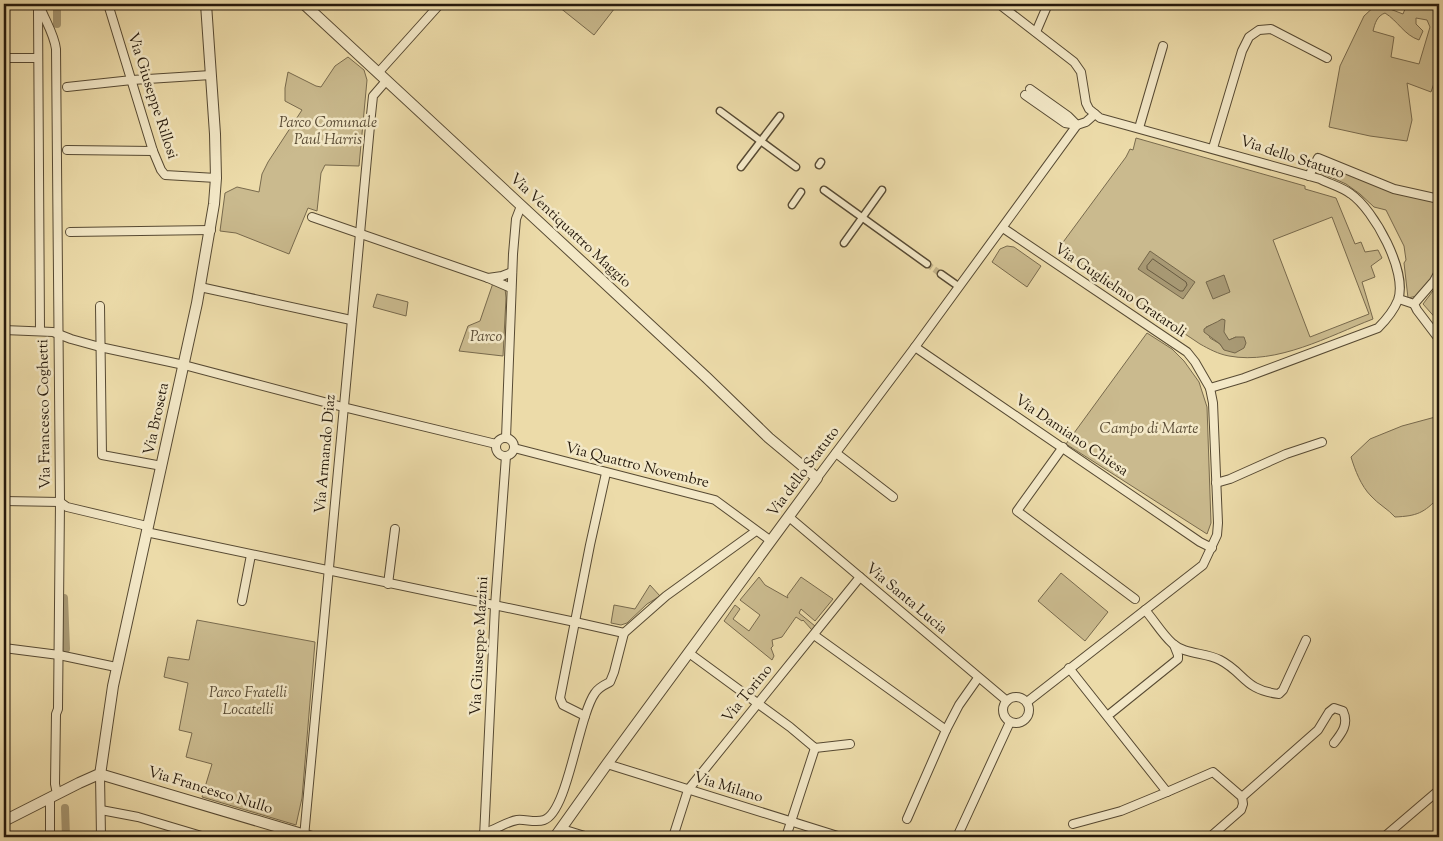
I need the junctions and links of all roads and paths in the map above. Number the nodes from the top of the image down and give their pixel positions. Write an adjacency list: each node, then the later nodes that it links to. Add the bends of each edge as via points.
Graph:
1 (39, 4): 9 (street, Via Francesco Coghetti); 10 (street, Via Francesco Coghetti)
2 (108, 4): 17 (street, Via Giuseppe Rillosi)
3 (206, 4): 16 (street, Via Broseta)
4 (304, 4): 15 (street, Via Ventiquattro Maggio)
5 (440, 4): 15 (street)
6 (999, 4): 8 (street)
7 (1048, 4): 8 (street)
8 (1036, 32): 22 (street, via 1074,62 1082,76 1086,102)
9 (51, 33): 10 (street); 61 (street, Via Francesco Coghetti, via 56,49)
10 (39, 36): 13 (street, Via Francesco Coghetti)
11 (1163, 46): 25 (street)
12 (4, 58): 13 (street)
13 (38, 58): 60 (street, Via Francesco Coghetti)
14 (1326, 58): 27 (street, via 1272,29 1259,30 1249,37)
15 (378, 73): 18 (street, Via Ventiquattro Maggio)
16 (212, 75): 17 (street); 33 (street, Via Broseta)
17 (132, 80): 19 (street); 29 (street, Via Giuseppe Rillosi)
18 (386, 81): 39 (street, Via Ventiquattro Maggio); 45 (street, Via Armando Diaz, via 373,96)
19 (67, 87)
20 (1028, 92): 24 (street)
21 (720, 110): 26 (street)
22 (1095, 114): 24 (street, Via dello Statuto); 25 (street, Via dello Statuto)
23 (780, 116): 26 (street)
24 (1077, 125): 42 (street, Via dello Statuto)
25 (1138, 128): 27 (street, Via dello Statuto)
26 (760, 141): 30 (street); 31 (street)
27 (1213, 148): 32 (street, Via dello Statuto)
28 (68, 150): 29 (street)
29 (153, 151): 33 (street, Via Giuseppe Rillosi, via 165,175)
30 (741, 167)
31 (796, 167)
32 (1309, 176): 37 (street, via 1318,158 1394,189); 55 (street, Via dello Statuto, via 1351,194 1371,214 1394,260)
33 (216, 178): 43 (street, Via Broseta)
34 (824, 190): 41 (street)
35 (882, 190): 41 (street)
36 (801, 192): 38 (street)
37 (1439, 199)
38 (792, 205)
39 (521, 206): 48 (street, via 516,219); 77 (street, Via Ventiquattro Maggio, via 774,443)
40 (312, 217): 45 (street)
41 (862, 218): 46 (street); 47 (street)
42 (1003, 228): 52 (street, Via dello Statuto, via 985,246); 66 (street, Via Guglielmo Grataroli, via 1187,352)
43 (211, 230): 44 (street); 53 (street, Via Broseta)
44 (70, 232)
45 (360, 235): 51 (street); 58 (street, Via Armando Diaz)
46 (844, 243)
47 (927, 264)
48 (512, 272): 51 (street); 54 (street)
49 (1439, 272): 56 (street)
50 (941, 274): 52 (street)
51 (488, 278): 54 (street)
52 (958, 286): 64 (street, Via dello Statuto)
53 (200, 287): 58 (street); 65 (street, Via Broseta)
54 (511, 288): 68 (street)
55 (1399, 299): 56 (street); 66 (street, via 1378,328)
56 (1414, 304): 62 (street)
57 (100, 306): 63 (street)
58 (351, 320): 67 (street, Via Armando Diaz)
59 (4, 330): 60 (street)
60 (40, 330): 61 (street)
61 (58, 334): 63 (street); 81 (street, Via Francesco Coghetti)
62 (1439, 339)
63 (100, 346): 65 (street); 75 (street, via 102,455)
64 (916, 347): 71 (street, Via Damiano Chiesa); 73 (street, Via dello Statuto)
65 (184, 365): 67 (street); 75 (street, Via Broseta)
66 (1210, 388): 78 (street)
67 (343, 407): 70 (street); 89 (street, Via Armando Diaz)
68 (506, 438): 70 (street); 72 (street, via 512,441)
69 (1322, 442): 78 (street)
70 (496, 444): 74 (street, via 497,452)
71 (1063, 446): 87 (street, Via Damiano Chiesa); 92 (street, via 1017,511)
72 (514, 448): 74 (street); 76 (street, Via Quattro Novembre)
73 (836, 453): 77 (street, Via dello Statuto); 79 (street)
74 (506, 456): 94 (street, Via Giuseppe Mazzini)
75 (162, 466): 83 (street, Via Broseta)
76 (606, 473): 85 (street, Via Quattro Novembre, via 715,500); 96 (street)
77 (817, 478): 82 (street, Via dello Statuto)
78 (1216, 483): 87 (street, via 1217,535)
79 (893, 497)
80 (4, 500): 81 (street)
81 (60, 502): 83 (street, via 67,507); 103 (street, Via Francesco Coghetti)
82 (789, 517): 86 (street, Via dello Statuto); 90 (street, Via Santa Lucia)
83 (147, 529): 88 (street); 104 (street, Via Broseta)
84 (395, 529): 91 (street)
85 (756, 531): 86 (street, Via Quattro Novembre); 97 (street, via 666,596)
86 (771, 541): 102 (street, Via dello Statuto)
87 (1212, 548): 95 (street, via 1203,565)
88 (251, 555): 89 (street); 93 (street)
89 (330, 572): 91 (street); 131 (street, Via Armando Diaz)
90 (860, 577): 98 (street, Via Torino); 106 (street, Via Santa Lucia)
91 (388, 584): 94 (street)
92 (1135, 599)
93 (242, 602)
94 (495, 606): 96 (street); 130 (street, Via Giuseppe Mazzini)
95 (1145, 610): 100 (street); 105 (street)
96 (575, 622): 97 (street); 111 (street, via 560,698 563,705)
97 (624, 633): 111 (street, via 610,682 594,694)
98 (814, 636): 109 (street, Via Torino); 113 (street)
99 (1306, 640): 100 (street, via 1279,694 1260,691 1220,660)
100 (1174, 645): 110 (street, via 1178,659)
101 (4, 648): 103 (street)
102 (690, 653): 109 (street); 117 (street, Via dello Statuto)
103 (59, 655): 104 (street); 122 (street, Via Francesco Coghetti)
104 (116, 668): 118 (street, Via Broseta)
105 (1069, 668): 108 (street); 121 (street)
106 (978, 678): 107 (street, Via Santa Lucia); 113 (street)
107 (1006, 701): 108 (street, via 1016,696); 112 (street, via 1003,713)
108 (1027, 702): 112 (street, via 1029,712 1026,718 1019,723)
109 (758, 703): 116 (street); 119 (street, Via Torino)
110 (1111, 713)
111 (585, 716): 130 (street, via 560,801 550,815 544,820 516,820)
112 (1010, 722): 139 (street)
113 (946, 730): 125 (street)
114 (1334, 743): 123 (street, via 1345,726 1346,716 1338,708 1329,712 1318,730)
115 (850, 744): 116 (street)
116 (815, 748): 127 (street)
117 (607, 764): 119 (street, Via Milano); 129 (street, Via dello Statuto)
118 (100, 775): 122 (street); 124 (street, Via Broseta); 131 (street, Via Francesco Nullo)
119 (688, 790): 127 (street, Via Milano); 136 (street, Via Torino)
120 (1439, 790): 141 (street)
121 (1167, 792): 123 (street, via 1213,772); 128 (street, via 1121,811)
122 (54, 796): 126 (street); 132 (street, Via Francesco Coghetti)
123 (1242, 797): 140 (street, via 1241,810)
124 (101, 810): 133 (street, Via Broseta); 134 (street, via 138,817)
125 (907, 819)
126 (4, 821)
127 (791, 822): 137 (street); 138 (street, Via Milano)
128 (1073, 824)
129 (558, 833): 135 (street)
130 (484, 835)
131 (307, 836)
132 (50, 837)
133 (101, 837)
134 (205, 837)
135 (588, 837)
136 (674, 837)
137 (786, 837)
138 (841, 837)
139 (957, 837)
140 (1210, 837)
141 (1384, 837)

